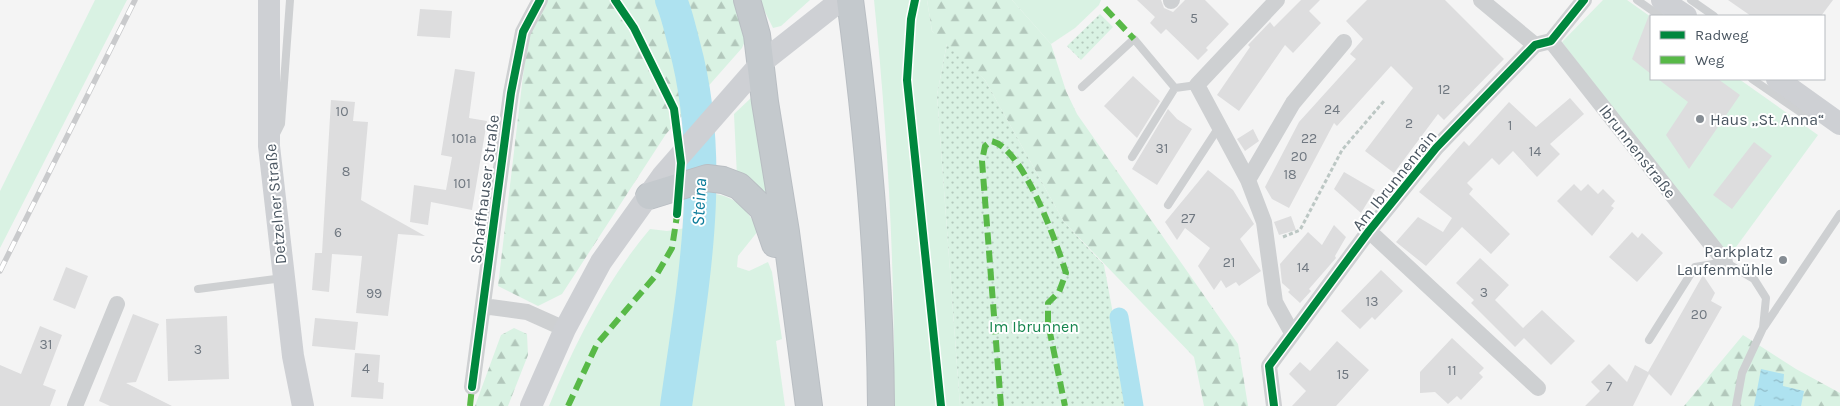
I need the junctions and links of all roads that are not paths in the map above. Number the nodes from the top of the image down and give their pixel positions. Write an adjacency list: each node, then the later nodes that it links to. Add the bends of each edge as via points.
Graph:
1 (269, 0): 27 (main road, Detzelner Straße)
2 (290, 0): 27 (lane, via 281,124)
3 (540, 0): 38 (street, Schaffhauser Straße, via 523,32 511,93)
4 (747, 0): 19 (highway)
5 (842, 0): 19 (main road)
6 (850, 0): 50 (highway, via 863,95 876,260)
7 (1277, 0): 22 (street)
8 (1481, 0): 18 (street)
9 (1584, 0): 16 (street)
10 (1637, 0): 13 (lane)
11 (1662, 0): 14 (main road)
12 (1691, 0): 15 (lane)
13 (1659, 15)
14 (1684, 15)
15 (1713, 15)
16 (1551, 41): 18 (street, Am Ibrunnenrain); 34 (street, Ibrunnenstraße)
17 (1344, 42): 29 (street, via 1293,103)
18 (1535, 46): 33 (street, Am Ibrunnenrain, via 1436,148)
19 (761, 63): 30 (main road); 49 (highway)
20 (1753, 80): 25 (lane, via 1803,114)
21 (1778, 80): 25 (main road)
22 (1197, 85): 24 (lane); 26 (street)
23 (1082, 87): 24 (lane, via 1134,39)
24 (1175, 88): 28 (lane)
25 (1834, 120)
26 (1219, 126): 29 (street); 31 (lane)
27 (269, 146): 35 (main road, Detzelner Straße)
28 (1132, 157)
29 (1248, 180): 41 (street, via 1269,242 1275,302)
30 (660, 187): 40 (main road, via 601,262); 48 (highway, via 706,178 724,180 740,186 763,209 776,246)
31 (1168, 205)
32 (1840, 214): 39 (lane)
33 (1369, 232): 41 (street, Am Ibrunnenrain); 44 (street, Am Ibrunnenrain)
34 (1725, 262): 39 (lane, via 1754,279 1766,298); 42 (lane, via 1695,267)
35 (282, 278): 36 (lane); 46 (main road, Detzelner Straße)
36 (198, 289)
37 (117, 304): 45 (street)
38 (483, 306): 40 (street, via 527,312); 43 (street, Schaffhauser Straße)
39 (1763, 328): 52 (lane, via 1742,373)
40 (565, 329): 47 (main road)
41 (1292, 333): 51 (street, Am Ibrunnenrain, via 1269,366)
42 (1649, 340)
43 (472, 387)
44 (1538, 388)
45 (75, 406)
46 (303, 406)
47 (531, 406)
48 (798, 406)
49 (809, 406)
50 (881, 406)
51 (1274, 406)
52 (1736, 406)

